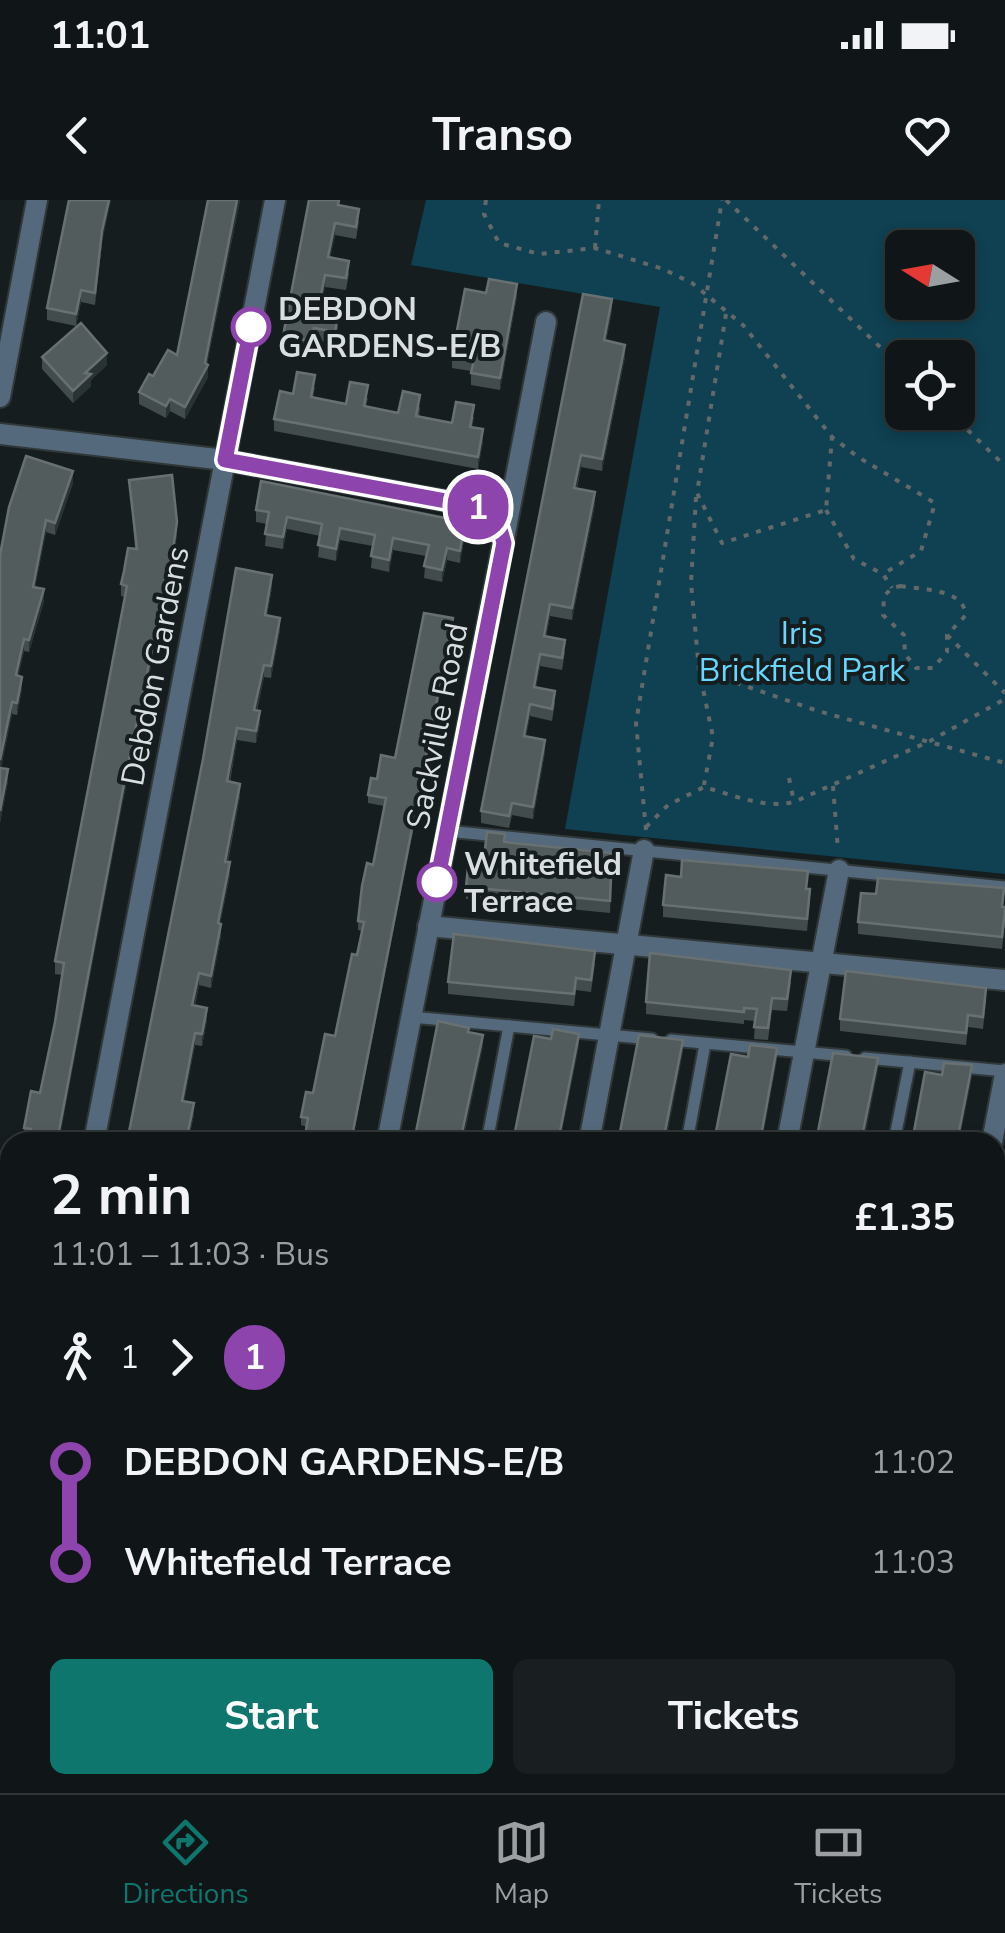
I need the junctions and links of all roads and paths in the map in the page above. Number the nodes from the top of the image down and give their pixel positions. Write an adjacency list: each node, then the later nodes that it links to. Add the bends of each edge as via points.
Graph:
1 (37, 200): 11 (street)
2 (275, 200): 15 (street, Debdon Gardens)
3 (486, 200): 6 (path, via 484,214 500,243 539,254)
4 (599, 200): 6 (path)
5 (724, 200): 7 (path); 10 (path)
6 (596, 248): 7 (path, via 663,269)
7 (707, 294): 8 (path); 31 (path, via 636,722)
8 (726, 314): 14 (path, via 743,325); 17 (path)
9 (546, 322): 19 (street, Sackville Road)
10 (885, 352)
11 (0, 397)
12 (968, 430): 16 (path)
13 (0, 434): 15 (street)
14 (832, 438): 18 (path); 20 (path, via 935,503 922,551)
15 (225, 460): 19 (street, via 484,508 497,519); 47 (street, Debdon Gardens)
16 (1005, 466)
17 (696, 493): 18 (path, via 722,542); 23 (path, via 691,583)
18 (826, 510): 20 (path, via 854,559)
19 (504, 543): 32 (street, Sackville Road)
20 (884, 574): 21 (path)
21 (892, 588): 22 (path, via 955,596 966,614); 22 (path, via 884,596 884,615 904,635 904,654 916,668 933,668 947,652)
22 (947, 634): 24 (path)
23 (699, 670): 25 (path); 29 (path, via 713,737)
24 (1005, 696): 25 (path)
25 (930, 742): 26 (path); 28 (path)
26 (1005, 763)
27 (789, 778): 30 (path)
28 (833, 786): 30 (path); 34 (path)
29 (704, 787): 30 (path, via 748,800); 31 (path, via 668,804)
30 (794, 802)
31 (646, 828): 33 (path)
32 (448, 830): 33 (lane); 36 (street, Sackville Road)
33 (644, 850): 34 (lane); 37 (street)
34 (840, 870): 35 (lane); 38 (street)
35 (1005, 887)
36 (428, 926): 37 (street); 40 (street, Sackville Road)
37 (626, 944): 38 (street); 42 (street)
38 (822, 962): 39 (street); 44 (street)
39 (1005, 980)
40 (411, 1017): 41 (lane); 48 (street, Sackville Road)
41 (509, 1026): 42 (lane); 49 (lane)
42 (610, 1035): 43 (lane); 50 (street)
43 (705, 1044): 44 (lane); 51 (lane)
44 (804, 1053): 45 (lane); 52 (street)
45 (910, 1062): 46 (lane); 53 (lane)
46 (1005, 1072): 54 (street)
47 (96, 1132)
48 (389, 1132)
49 (490, 1132)
50 (591, 1132)
51 (688, 1132)
52 (790, 1132)
53 (896, 1132)
54 (994, 1132)

